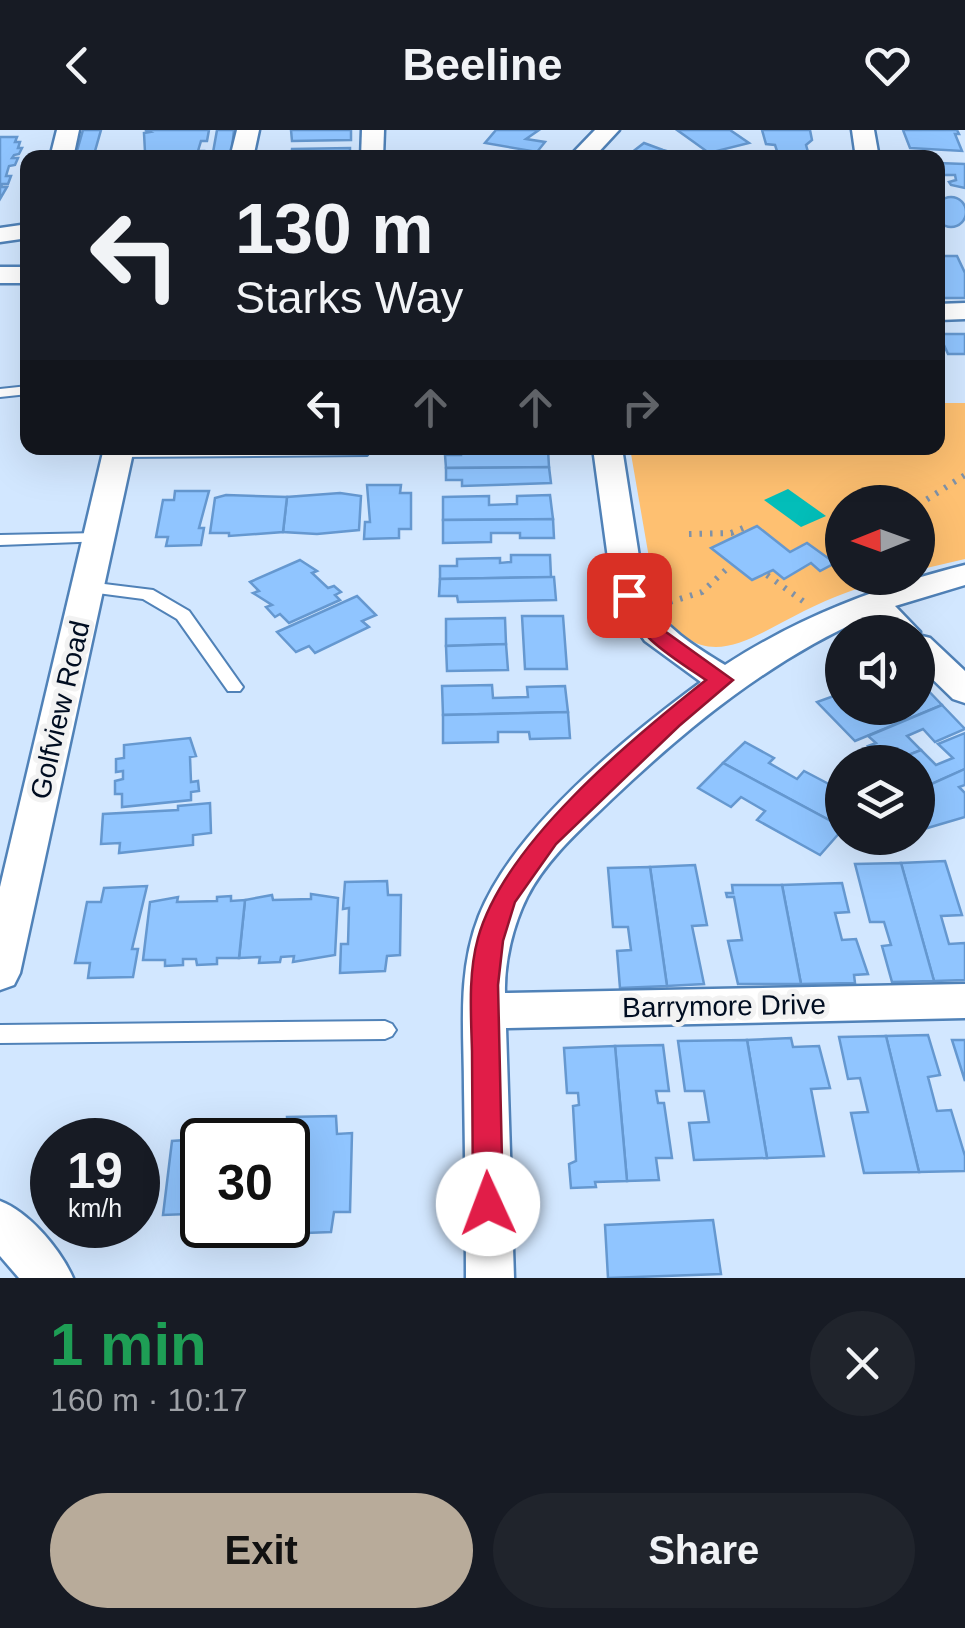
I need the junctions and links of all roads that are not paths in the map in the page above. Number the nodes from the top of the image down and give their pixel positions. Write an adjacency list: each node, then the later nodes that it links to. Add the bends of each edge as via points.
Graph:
1 (608, 130): 2 (street)
2 (587, 150)
3 (118, 455): 5 (street, Golfview Road)
4 (608, 455): 12 (street, via 629,595 639,617 658,638)
5 (98, 538): 6 (lane); 8 (street, Golfview Road)
6 (0, 540)
7 (965, 575): 9 (street)
8 (88, 587): 13 (lane, via 146,594 183,615); 15 (street, Golfview Road)
9 (871, 602): 10 (street); 12 (street, via 812,627)
10 (885, 615)
11 (935, 662): 14 (street)
12 (722, 680): 17 (street, via 671,720 528,860 493,930)
13 (234, 687)
14 (965, 691)
15 (0, 972)
16 (965, 1001): 17 (street, Barrymore Drive)
17 (484, 1011): 22 (street)
18 (385, 1030): 19 (lane)
19 (0, 1034)
20 (0, 1222): 21 (street)
21 (49, 1278)
22 (490, 1278)

